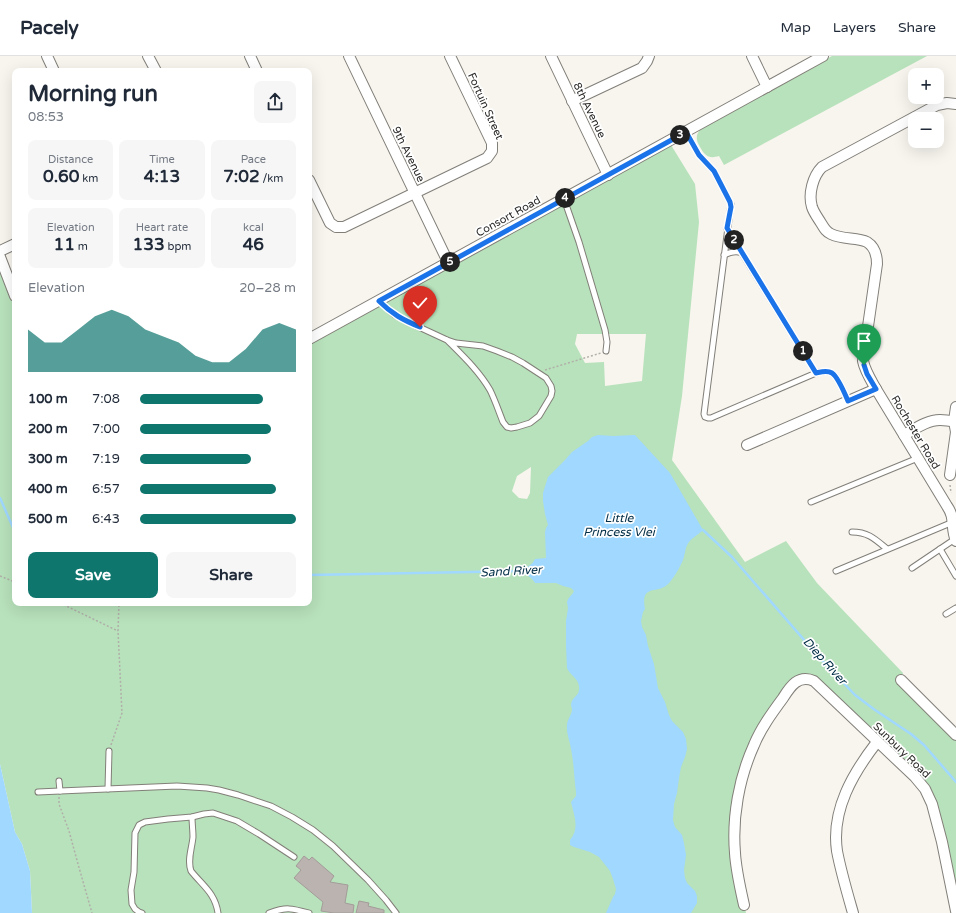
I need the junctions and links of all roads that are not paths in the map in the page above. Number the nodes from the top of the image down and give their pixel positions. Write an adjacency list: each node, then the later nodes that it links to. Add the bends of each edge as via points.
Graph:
1 (47, 56): 10 (street)
2 (148, 56): 11 (street)
3 (250, 56): 12 (street)
4 (349, 56): 19 (street, 9th Avenue)
5 (450, 56): 19 (street, Fortuin Street, via 491,141 492,151 485,160)
6 (551, 56): 14 (street, 8th Avenue)
7 (649, 56): 14 (street, via 642,68)
8 (752, 56): 13 (street)
9 (823, 56): 13 (street, Consort Road)
10 (53, 68)
11 (154, 68)
12 (256, 68)
13 (767, 87): 16 (street, Consort Road)
14 (572, 101): 17 (street, 8th Avenue)
15 (956, 104): 34 (street, Rochester Road, via 937,105 822,167 815,176 812,186 812,207 827,231 839,237 866,242 876,252 877,264 863,361)
16 (686, 132): 17 (street, Consort Road); 21 (lane, via 699,155 714,171 730,202)
17 (608, 175): 20 (street, Consort Road)
18 (312, 186): 19 (street, Fortuin Street, via 328,220 340,228)
19 (414, 193): 27 (street, 9th Avenue)
20 (564, 199): 27 (street, Consort Road); 32 (lane, via 605,330)
21 (727, 228): 24 (lane); 25 (lane)
22 (12, 245): 23 (street)
23 (0, 251)
24 (742, 253): 25 (lane, via 734,251); 33 (lane)
25 (724, 255): 33 (lane, via 705,417 711,418)
26 (0, 258): 28 (street)
27 (448, 262): 29 (street, Consort Road)
28 (12, 288)
29 (379, 301): 30 (street, Consort Road); 31 (lane, via 395,315)
30 (312, 337)
31 (447, 340): 31 (lane, via 497,351 546,378 552,391 539,416 524,425 506,426 490,391 466,358)
32 (606, 351)
33 (816, 373): 35 (lane, via 831,372)
34 (876, 389): 35 (street); 38 (street, Rochester Road)
35 (848, 401): 39 (street)
36 (956, 408): 37 (street)
37 (955, 422): 38 (street, via 931,421); 41 (street)
38 (904, 435): 40 (street, Rochester Road)
39 (747, 445)
40 (918, 458): 42 (lane); 43 (street, Rochester Road)
41 (950, 475)
42 (811, 502)
43 (954, 515): 45 (street); 46 (lane)
44 (852, 532): 46 (lane, via 867,534)
45 (956, 540): 47 (lane)
46 (888, 549): 49 (lane)
47 (940, 549): 48 (lane); 50 (lane)
48 (912, 568)
49 (836, 571)
50 (956, 576)
51 (956, 608): 52 (lane)
52 (946, 614)
53 (901, 680): 54 (street)
54 (956, 735)
55 (877, 742): 63 (street, Sunbury Road, via 814,681 809,678 798,680 790,688 765,723 754,745 742,782 734,836 736,865); 64 (street, Sunbury Road, via 915,777 929,796 942,842); 70 (street, via 852,779 843,800 836,831 841,871)
56 (109, 751): 58 (lane)
57 (59, 781): 59 (lane)
58 (108, 789): 59 (lane); 69 (lane, via 177,786 207,788 272,806 298,820 333,846 368,880)
59 (60, 791): 60 (lane)
60 (38, 792)
61 (192, 817): 62 (lane, via 213,813 237,821); 65 (lane, via 145,822 137,828 132,904); 66 (lane, via 193,837 189,860 191,872 213,897)
62 (294, 857)
63 (744, 904)
64 (956, 911)
65 (142, 913)
66 (218, 913)
67 (269, 913): 68 (lane, via 289,908)
68 (308, 913)
69 (396, 913)
70 (853, 913)

